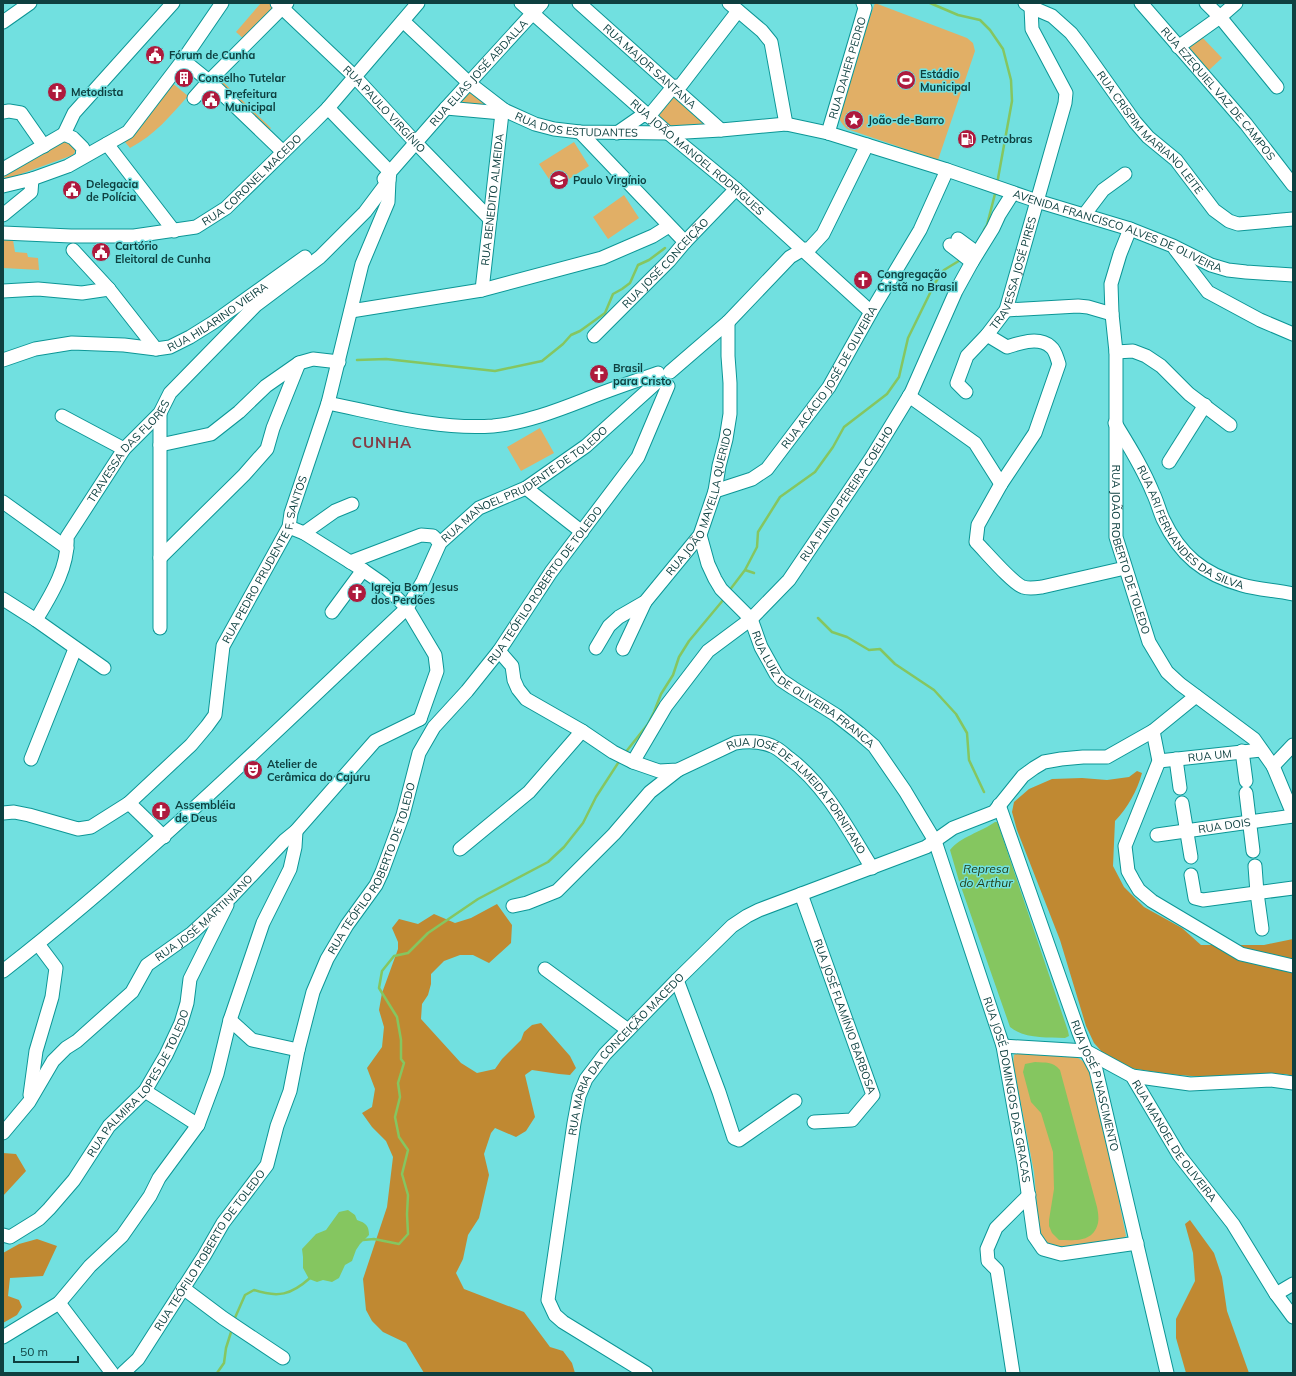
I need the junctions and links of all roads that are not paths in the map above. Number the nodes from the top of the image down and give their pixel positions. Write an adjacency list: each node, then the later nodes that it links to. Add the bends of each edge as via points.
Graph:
1 (30, 3): 18 (street)
2 (173, 3): 38 (street, via 74,113)
3 (222, 3): 20 (street)
4 (418, 3): 17 (street, RUA CORONEL MACEDO)
5 (521, 3): 15 (street, RUA JOÃO MANOEL RODRIGUES)
6 (542, 3): 15 (street, RUA ELIAS JOSÉ ABDALLA)
7 (579, 3): 24 (street, RUA MAJOR SANTANA)
8 (863, 3): 37 (street, RUA DAHER PEDRO, via 865,8)
9 (1141, 3): 19 (street, RUA EZEQUIEL VAZ DE CAMPOS)
10 (1206, 3): 16 (street)
11 (1236, 3): 16 (street)
12 (282, 4): 21 (street, RUA PAULO VIRGÍNIO); 22 (street)
13 (1028, 5): 54 (street, TRAVESSA JOSÉ PIRES, via 1032,29 1066,93); 58 (street, RUA CRISPIM MARIANO LEITE, via 1052,16 1071,34 1134,122 1176,160 1214,210 1238,224)
14 (734, 7): 24 (street, via 681,85); 32 (street, via 771,42)
15 (532, 13): 23 (street, RUA ELIAS JOSÉ ABDALLA); 31 (street, RUA JOÃO MANOEL RODRIGUES)
16 (1220, 17): 19 (street); 25 (street)
17 (403, 21): 21 (street, RUA CORONEL MACEDO); 23 (street, RUA DOS ESTUDANTES)
18 (3, 22)
19 (1178, 47): 50 (street, RUA EZEQUIEL VAZ DE CAMPOS, via 1246,124)
20 (183, 60): 22 (street); 40 (street, via 128,132)
21 (355, 77): 27 (street, RUA CORONEL MACEDO); 39 (street, RUA PAULO VIRGÍNIO)
22 (209, 81): 26 (street); 43 (street)
23 (470, 83): 28 (street, RUA ELIAS JOSÉ ABDALLA); 29 (street, RUA DOS ESTUDANTES)
24 (673, 87): 31 (street); 33 (street, RUA MAJOR SANTANA)
25 (1277, 87)
26 (194, 98)
27 (328, 108): 43 (street, RUA CORONEL MACEDO); 48 (street)
28 (446, 108): 29 (street); 39 (street, RUA ELIAS JOSÉ ABDALLA)
29 (503, 111): 34 (street, RUA DOS ESTUDANTES, via 535,124); 57 (street, RUA BENEDITO ALMEIDA)
30 (3, 112): 42 (street, via 21,112)
31 (649, 116): 35 (street, via 643,115); 36 (street, RUA JOÃO MANOEL RODRIGUES)
32 (786, 124): 33 (street, RUA DOS ESTUDANTES); 37 (street, RUA DOS ESTUDANTES)
33 (720, 130): 36 (street, RUA DOS ESTUDANTES)
34 (580, 132): 35 (street, RUA DOS ESTUDANTES); 59 (street)
35 (617, 133): 36 (street, RUA DOS ESTUDANTES)
36 (668, 133): 52 (street, RUA JOÃO MANOEL RODRIGUES)
37 (828, 133): 41 (street, RUA DOS ESTUDANTES)
38 (64, 134): 42 (street); 44 (street, via 73,138 83,148)
39 (416, 143): 48 (street, RUA HILARINO VIEIRA); 57 (street, RUA PAULO VIRGÍNIO)
40 (107, 144): 44 (street); 61 (street)
41 (867, 145): 46 (street, RUA DOS ESTUDANTES); 66 (street, RUA TEÓFILO ROBERTO DE TOLEDO, via 822,234 810,248)
42 (44, 146): 45 (street)
43 (282, 152): 61 (street, RUA CORONEL MACEDO, via 226,208 196,227)
44 (82, 157): 49 (street, via 68,166)
45 (3, 169)
46 (947, 170): 53 (street, AVENIDA FRANCISCO ALVES DE OLIVEIRA); 74 (street, RUA ACÁCIO JOSÉ DE OLIVEIRA, via 920,230)
47 (1125, 174): 56 (street, via 1103,190)
48 (389, 176): 71 (street, RUA HILARINO VIEIRA, via 365,212 320,257); 73 (street, RUA PEDRO PRUDENTE F. SANTOS, via 388,202 362,264); 80 (street, RUA HILARINO VIEIRA, via 360,208 313,252 190,337 170,347)
49 (32, 179): 51 (street); 55 (street, via 31,192)
50 (1293, 185)
51 (3, 186)
52 (736, 189): 63 (street, RUA JOSÉ CONCEIÇÃO); 66 (street, RUA JOÃO MANOEL RODRIGUES)
53 (1013, 193): 54 (street, AVENIDA FRANCISCO ALVES DE OLIVEIRA); 87 (street, RUA PLINIO PEREIRA COELHO, via 993,228 965,250 956,291)
54 (1037, 201): 56 (street, AVENIDA FRANCISCO ALVES DE OLIVEIRA); 72 (street, TRAVESSA JOSÉ PIRES)
55 (3, 215)
56 (1084, 215): 60 (street, AVENIDA FRANCISCO ALVES DE OLIVEIRA)
57 (490, 219): 69 (street, RUA BENEDITO ALMEIDA)
58 (1293, 219)
59 (669, 226): 63 (street); 69 (street, via 653,236 602,258)
60 (1130, 229): 64 (street, AVENIDA FRANCISCO ALVES DE OLIVEIRA); 75 (street, RUA JOÃO ROBERTO DE TOLEDO, via 1111,284)
61 (174, 231): 62 (street, RUA CORONEL MACEDO, via 109,237)
62 (3, 233)
63 (685, 242): 79 (street, RUA JOSÉ CONCEIÇÃO)
64 (1173, 246): 67 (street, AVENIDA FRANCISCO ALVES DE OLIVEIRA, via 1211,265 1228,270); 77 (street, via 1208,292 1260,320)
65 (73, 250): 68 (street)
66 (802, 250): 74 (street, RUA JOÃO MANOEL RODRIGUES); 76 (street, RUA TEÓFILO ROBERTO DE TOLEDO, via 790,257)
67 (1293, 275)
68 (109, 289): 70 (street, via 82,293 38,288); 80 (street)
69 (482, 290): 73 (street)
70 (3, 291)
71 (256, 305): 90 (street, TRAVESSA DAS FLORES, via 170,393)
72 (1006, 310): 75 (street, via 1078,306); 78 (street, TRAVESSA JOSÉ PIRES)
73 (351, 311): 83 (street, RUA PEDRO PRUDENTE F. SANTOS)
74 (871, 312): 99 (street, RUA ACÁCIO JOSÉ DE OLIVEIRA, via 829,387 767,468 752,479)
75 (1112, 314): 81 (street, RUA JOÃO ROBERTO DE TOLEDO)
76 (728, 322): 85 (street, RUA TEÓFILO ROBERTO DE TOLEDO); 99 (street, RUA JOÃO MAYELLA QUERIDO, via 730,414)
77 (1293, 334)
78 (987, 335): 86 (street, TRAVESSA JOSÉ PIRES, via 967,356 957,384); 97 (street, via 1007,347 1028,341 1051,346 1059,364 1035,433)
79 (594, 336)
80 (156, 349): 82 (street, RUA HILARINO VIEIRA, via 72,343 35,349)
81 (1116, 352): 89 (street, via 1133,351 1146,356); 92 (street, RUA JOÃO ROBERTO DE TOLEDO)
82 (3, 360)
83 (339, 362): 84 (street, via 313,359); 88 (street, RUA PEDRO PRUDENTE F. SANTOS)
84 (299, 363): 94 (street, via 266,386 211,434); 108 (street, via 267,449)
85 (663, 378): 88 (street, via 560,410 495,426 415,421); 98 (street, RUA MANOEL PRUDENTE DE TOLEDO, via 586,446); 103 (street, RUA TEÓFILO ROBERTO DE TOLEDO, via 638,457)
86 (966, 392)
87 (909, 396): 97 (street, via 976,443); 117 (street, RUA PLINIO PEREIRA COELHO, via 872,457 789,580)
88 (328, 403): 102 (street, RUA PEDRO PRUDENTE F. SANTOS, via 291,513)
89 (1205, 405): 93 (street); 96 (street)
90 (160, 413): 94 (street); 95 (street, TRAVESSA DAS FLORES)
91 (62, 416): 95 (street)
92 (1115, 423): 110 (street, RUA JOÃO ROBERTO DE TOLEDO, via 1116,537); 112 (street, RUA ARI FERNANDES DA SILVA, via 1138,459 1169,530 1186,555 1229,580 1260,589)
93 (1230, 425)
94 (160, 445): 108 (street)
95 (124, 449): 107 (street, TRAVESSA DAS FLORES, via 67,537)
96 (1169, 462)
97 (1001, 484): 110 (street, via 978,525 976,542 1022,587 1042,587)
98 (526, 488): 103 (street); 106 (street, RUA MANOEL PRUDENTE DE TOLEDO, via 479,508)
99 (715, 491): 105 (street, RUA JOÃO MAYELLA QUERIDO)
100 (3, 502): 107 (street)
101 (352, 504): 104 (street, via 334,511)
102 (289, 527): 104 (street); 140 (street, RUA PEDRO PRUDENTE F. SANTOS, via 223,646 215,715 191,744)
103 (582, 532): 123 (street, RUA TEÓFILO ROBERTO DE TOLEDO, via 550,572)
104 (304, 533): 109 (street)
105 (700, 535): 114 (street, RUA JOÃO MAYELLA QUERIDO); 117 (street, RUA LUIZ DE OLIVEIRA FRANCA, via 708,564 721,589)
106 (440, 543): 109 (street, via 433,536 421,535); 115 (street, RUA MANOEL PRUDENTE DE TOLEDO, via 423,581)
107 (67, 548): 118 (street, TRAVESSA DAS FLORES, via 57,585)
108 (160, 558): 119 (street)
109 (350, 562): 111 (street)
110 (1125, 568): 125 (street, RUA JOÃO ROBERTO DE TOLEDO, via 1149,642 1167,672)
111 (363, 570): 115 (street, via 383,584); 116 (street)
112 (1291, 591)
113 (3, 599): 118 (street)
114 (645, 602): 121 (street, RUA JOÃO MAYELLA QUERIDO, via 614,620); 122 (street)
115 (407, 608): 126 (street, via 435,655 437,671); 149 (street, RUA MANOEL PRUDENTE DE TOLEDO)
116 (332, 612)
117 (751, 619): 135 (street, RUA PLINIO PEREIRA COELHO, via 708,652 695,667 666,706); 150 (street, RUA LUIZ DE OLIVEIRA FRANCA, via 761,647 776,674 836,715 874,746 905,791)
118 (36, 620): 120 (street)
119 (160, 628)
120 (75, 648): 124 (street); 133 (street)
121 (596, 648)
122 (623, 649)
123 (499, 651): 127 (street, RUA TEÓFILO ROBERTO DE TOLEDO, via 467,692); 128 (street, RUA JOSÉ DE ALMEIDA FORNITANO, via 512,666 514,680 526,699)
124 (104, 668)
125 (1196, 696): 129 (street); 131 (street, RUA JOÃO ROBERTO DE TOLEDO, via 1254,739)
126 (420, 719): 127 (street); 146 (street, RUA JOSÉ MARTINIANO, via 375,742)
127 (434, 727): 171 (street, RUA TEÓFILO ROBERTO DE TOLEDO, via 419,753 402,815 382,872 327,959 313,992)
128 (582, 731): 135 (street, RUA JOSÉ DE ALMEIDA FORNITANO, via 613,752); 151 (street, via 529,792)
129 (1154, 731): 136 (street); 142 (street, via 1108,757 1044,762 1023,776)
130 (1293, 745): 137 (street)
131 (1261, 750): 132 (street, RUA UM); 137 (street, RUA JOÃO ROBERTO DE TOLEDO)
132 (1242, 751): 134 (street, RUA UM); 145 (street)
133 (31, 759)
134 (1176, 759): 136 (street, RUA UM); 139 (street)
135 (632, 761): 138 (street, RUA JOSÉ DE ALMEIDA FORNITANO, via 659,771)
136 (1159, 761): 164 (street, via 1125,846 1128,871 1132,880 1152,901 1241,954)
137 (1273, 766): 144 (street, RUA JOÃO ROBERTO DE TOLEDO)
138 (678, 770): 155 (street, RUA JOSÉ DE ALMEIDA FORNITANO, via 735,743 754,741 773,746 811,777 834,807); 161 (street, via 650,792 614,834 557,890 527,903)
139 (1180, 788)
140 (129, 803): 143 (street, RUA PEDRO PRUDENTE F. SANTOS, via 97,825 82,829 69,828 14,812); 149 (street)
141 (1182, 803): 147 (street)
142 (997, 808): 150 (street, RUA MARIA DA CONCEIÇÃO MACEDO, via 952,828); 172 (street, RUA JOSÉ P NASCIMENTO)
143 (3, 813)
144 (1293, 815): 145 (street, RUA DOIS)
145 (1250, 822): 147 (street, RUA DOIS); 152 (street)
146 (296, 831): 160 (street, RUA JOSÉ MARTINIANO); 168 (street, via 290,869 263,923)
147 (1187, 831): 148 (street, RUA DOIS); 153 (street)
148 (1157, 835)
149 (164, 837): 163 (street, RUA MANOEL PRUDENTE DE TOLEDO)
150 (934, 841): 155 (street, RUA MARIA DA CONCEIÇÃO MACEDO, via 926,847); 170 (street, RUA JOSÉ DOMINGOS DAS GRACAS)
151 (460, 849)
152 (1253, 851)
153 (1191, 857)
154 (1255, 866): 158 (street)
155 (872, 868): 159 (street, RUA MARIA DA CONCEIÇÃO MACEDO)
156 (1191, 875): 158 (street, via 1195,898 1203,900)
157 (1293, 888): 158 (street)
158 (1257, 893): 162 (street)
159 (801, 894): 167 (street, RUA MARIA DA CONCEIÇÃO MACEDO, via 759,910 732,926); 178 (street, RUA JOSÉ FLAMÍNIO BARBOSA, via 873,1095 852,1120)
160 (231, 897): 175 (street, RUA PALMIRA LOPES DE TOLEDO, via 190,979 181,1023 166,1056); 177 (street, RUA JOSÉ MARTINIANO, via 192,933 147,965 132,992 53,1061)
161 (512, 906)
162 (1262, 929)
163 (38, 944): 166 (street, RUA MANOEL PRUDENTE DE TOLEDO); 177 (street, via 56,968 52,997 36,1051)
164 (1293, 966)
165 (545, 968): 169 (street)
166 (3, 971)
167 (677, 980): 169 (street, RUA MARIA DA CONCEIÇÃO MACEDO); 176 (street, via 734,1138 739,1140)
168 (230, 1020): 171 (street, via 252,1040); 179 (street, via 217,1074)
169 (628, 1030): 193 (street, RUA MARIA DA CONCEIÇÃO MACEDO, via 586,1079 579,1096 548,1300 554,1315 563,1322)
170 (1003, 1046): 172 (street, RUA MANOEL DE OLIVEIRA); 181 (street, RUA JOSÉ DOMINGOS DAS GRACAS)
171 (298, 1050): 185 (street, RUA TEÓFILO ROBERTO DE TOLEDO, via 290,1091 266,1165 223,1222)
172 (1086, 1051): 173 (street, RUA MANOEL DE OLIVEIRA); 183 (street, RUA JOSÉ P NASCIMENTO, via 1096,1070)
173 (1132, 1076): 174 (street, via 1190,1084 1271,1080); 186 (street, RUA MANOEL DE OLIVEIRA, via 1179,1155 1233,1224)
174 (1293, 1083)
175 (145, 1091): 179 (street); 182 (street, RUA PALMIRA LOPES DE TOLEDO, via 109,1126 74,1180 49,1209 39,1219 10,1237)
176 (795, 1101)
177 (29, 1102): 180 (street, RUA JOSÉ MARTINIANO)
178 (814, 1122)
179 (198, 1125): 187 (street, via 159,1178 150,1196 122,1236 90,1266)
180 (3, 1133)
181 (1029, 1195): 183 (street, RUA JOSÉ DOMINGOS DAS GRACAS, via 1034,1236 1043,1249 1061,1254); 194 (street, via 996,1228 987,1249 988,1261 997,1270)
182 (3, 1235)
183 (1137, 1243): 195 (street, RUA JOSÉ P NASCIMENTO)
184 (1293, 1284): 186 (street)
185 (183, 1288): 190 (street); 192 (street, RUA TEÓFILO ROBERTO DE TOLEDO, via 138,1359)
186 (1276, 1294): 188 (street, RUA MANOEL DE OLIVEIRA)
187 (59, 1303): 189 (street); 191 (street)
188 (1293, 1317)
189 (3, 1337)
190 (283, 1358)
191 (112, 1373)
192 (123, 1373)
193 (646, 1373)
194 (1013, 1373)
195 (1167, 1373)

